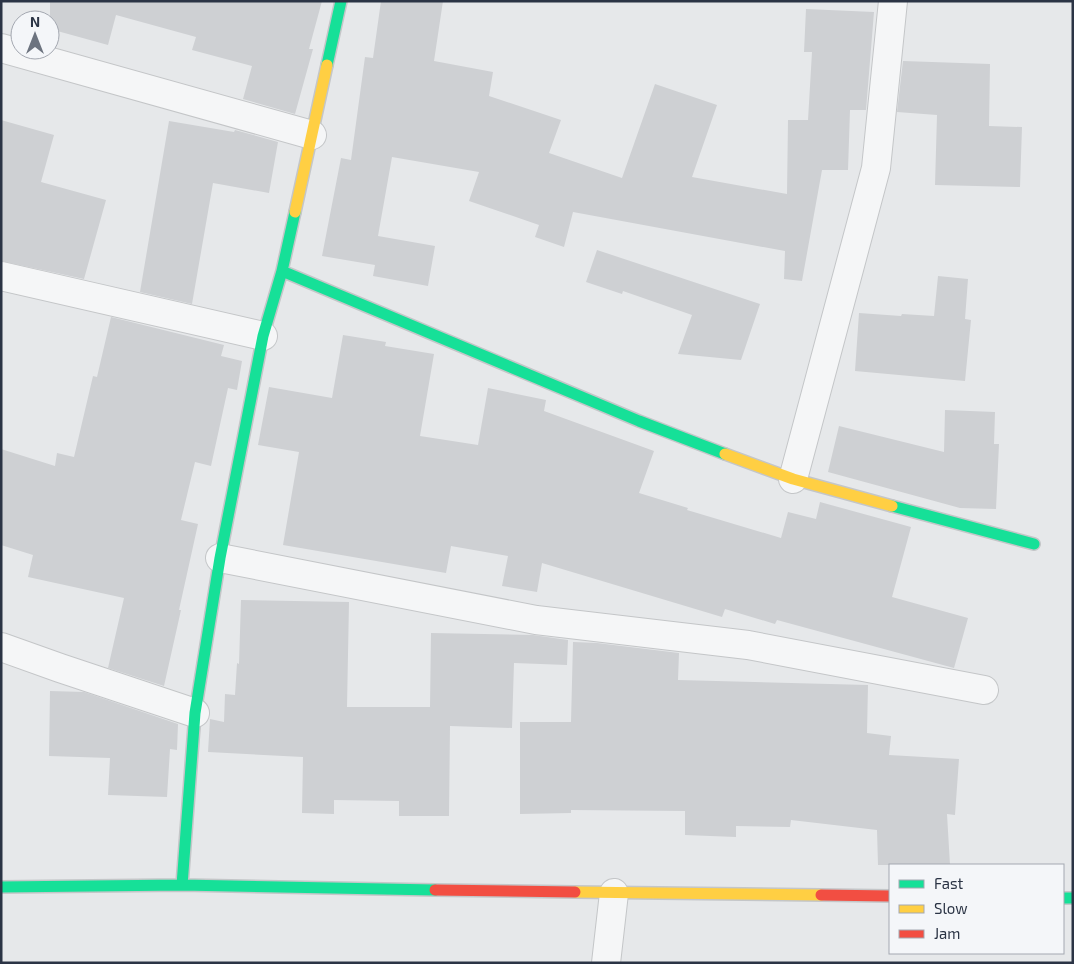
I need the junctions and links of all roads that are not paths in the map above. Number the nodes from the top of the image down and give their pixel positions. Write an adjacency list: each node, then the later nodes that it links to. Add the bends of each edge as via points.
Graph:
1 (341, 1): 4 (street)
2 (893, 1): 8 (street, via 876,168)
3 (1, 48): 4 (street)
4 (312, 135): 5 (street)
5 (282, 271): 7 (street); 8 (street, via 639,421)
6 (1, 276): 7 (street)
7 (263, 336): 10 (street)
8 (793, 480): 9 (street)
9 (1034, 544)
10 (220, 558): 12 (street, via 536,620 748,645); 13 (street)
11 (1, 647): 13 (street)
12 (984, 690)
13 (195, 713): 14 (street)
14 (182, 885): 15 (street); 16 (street)
15 (1, 886)
16 (614, 894): 17 (street); 18 (street)
17 (889, 896)
18 (606, 963)

